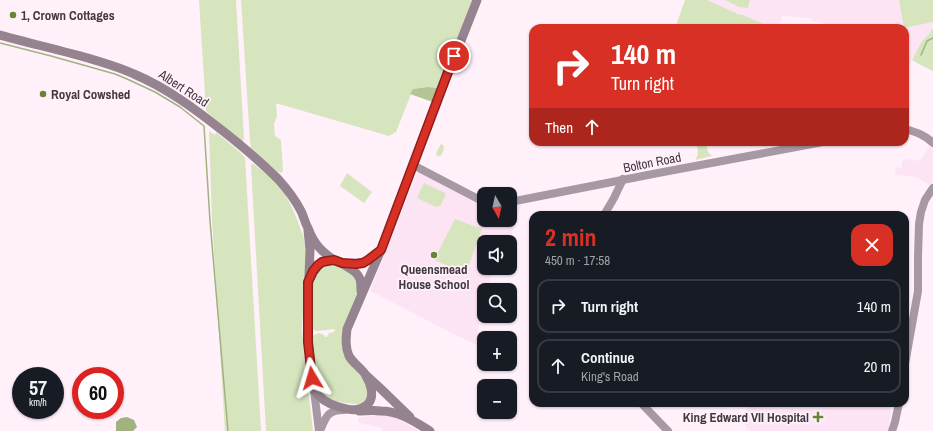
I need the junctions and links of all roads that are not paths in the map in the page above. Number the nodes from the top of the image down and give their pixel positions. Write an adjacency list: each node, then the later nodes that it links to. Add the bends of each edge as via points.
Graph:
1 (477, 0): 6 (main road)
2 (0, 35): 12 (main road, Albert Road, via 114,66 169,91 246,149 286,187 302,212)
3 (909, 130): 4 (street, via 928,138)
4 (933, 143)
5 (802, 146): 7 (street, Bolton Road)
6 (413, 165): 9 (street); 13 (main road)
7 (623, 180): 10 (street, Bolton Road); 11 (street)
8 (933, 188): 17 (street, via 925,200 919,224 918,291)
9 (477, 198)
10 (517, 201)
11 (606, 211)
12 (308, 230): 14 (main road, Albert Road, via 323,253); 15 (main road, Albert Road)
13 (381, 250): 14 (main road, via 363,263); 16 (main road)
14 (338, 261): 15 (main road, via 322,262 313,271); 16 (main road, Albert Road, via 354,271 360,279)
15 (308, 282): 19 (main road, Albert Road, via 308,342)
16 (362, 293): 18 (main road, via 347,329 346,346 355,364)
17 (909, 342)
18 (365, 374): 22 (main road, via 372,398 365,407); 23 (main road)
19 (314, 390): 22 (main road, via 331,405); 24 (street)
20 (645, 407): 26 (street)
21 (898, 407): 27 (street)
22 (351, 410): 23 (main road, via 381,410); 24 (street, via 336,410 329,413)
23 (412, 420): 25 (main road)
24 (319, 431)
25 (430, 431)
26 (668, 431)
27 (894, 431)

